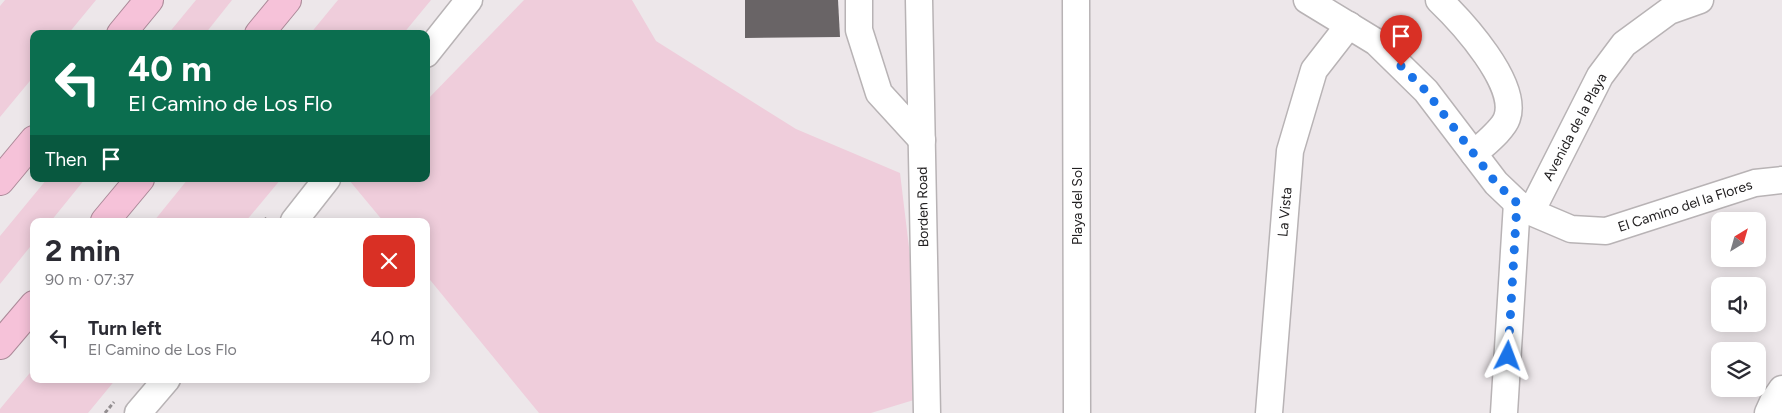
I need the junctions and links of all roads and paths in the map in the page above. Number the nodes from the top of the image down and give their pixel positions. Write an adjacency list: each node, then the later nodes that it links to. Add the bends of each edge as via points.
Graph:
1 (149, 0): 11 (highway)
2 (286, 0): 12 (highway)
3 (469, 0): 13 (street)
4 (860, 0): 14 (street, via 859,30 879,93)
5 (919, 0): 14 (street, Borden Road)
6 (1076, 0): 30 (street, Playa del Sol)
7 (1439, 0): 16 (street, via 1471,35 1502,79 1509,96 1507,118)
8 (1700, 0): 21 (street, Avenida de la Playa, via 1669,11 1624,44 1600,76)
9 (1321, 4): 10 (street)
10 (1349, 25): 16 (street, via 1376,42 1426,91); 31 (street, La Vista, via 1314,70 1290,151)
11 (124, 30)
12 (262, 30)
13 (430, 49)
14 (922, 140): 29 (street, Borden Road)
15 (30, 145): 18 (highway)
16 (1474, 154): 21 (street, via 1496,183)
17 (1782, 180): 21 (street, El Camino del la Flores, via 1755,183 1606,231 1571,229)
18 (0, 181)
19 (138, 182): 22 (highway)
20 (325, 182): 23 (street)
21 (1524, 208): 32 (street, Avenida de la Playa)
22 (108, 218)
23 (296, 218)
24 (30, 310): 25 (highway)
25 (0, 345)
26 (164, 383): 28 (street)
27 (1782, 389): 33 (street)
28 (138, 413)
29 (927, 413)
30 (1077, 413)
31 (1268, 413)
32 (1504, 413)
33 (1768, 413)

